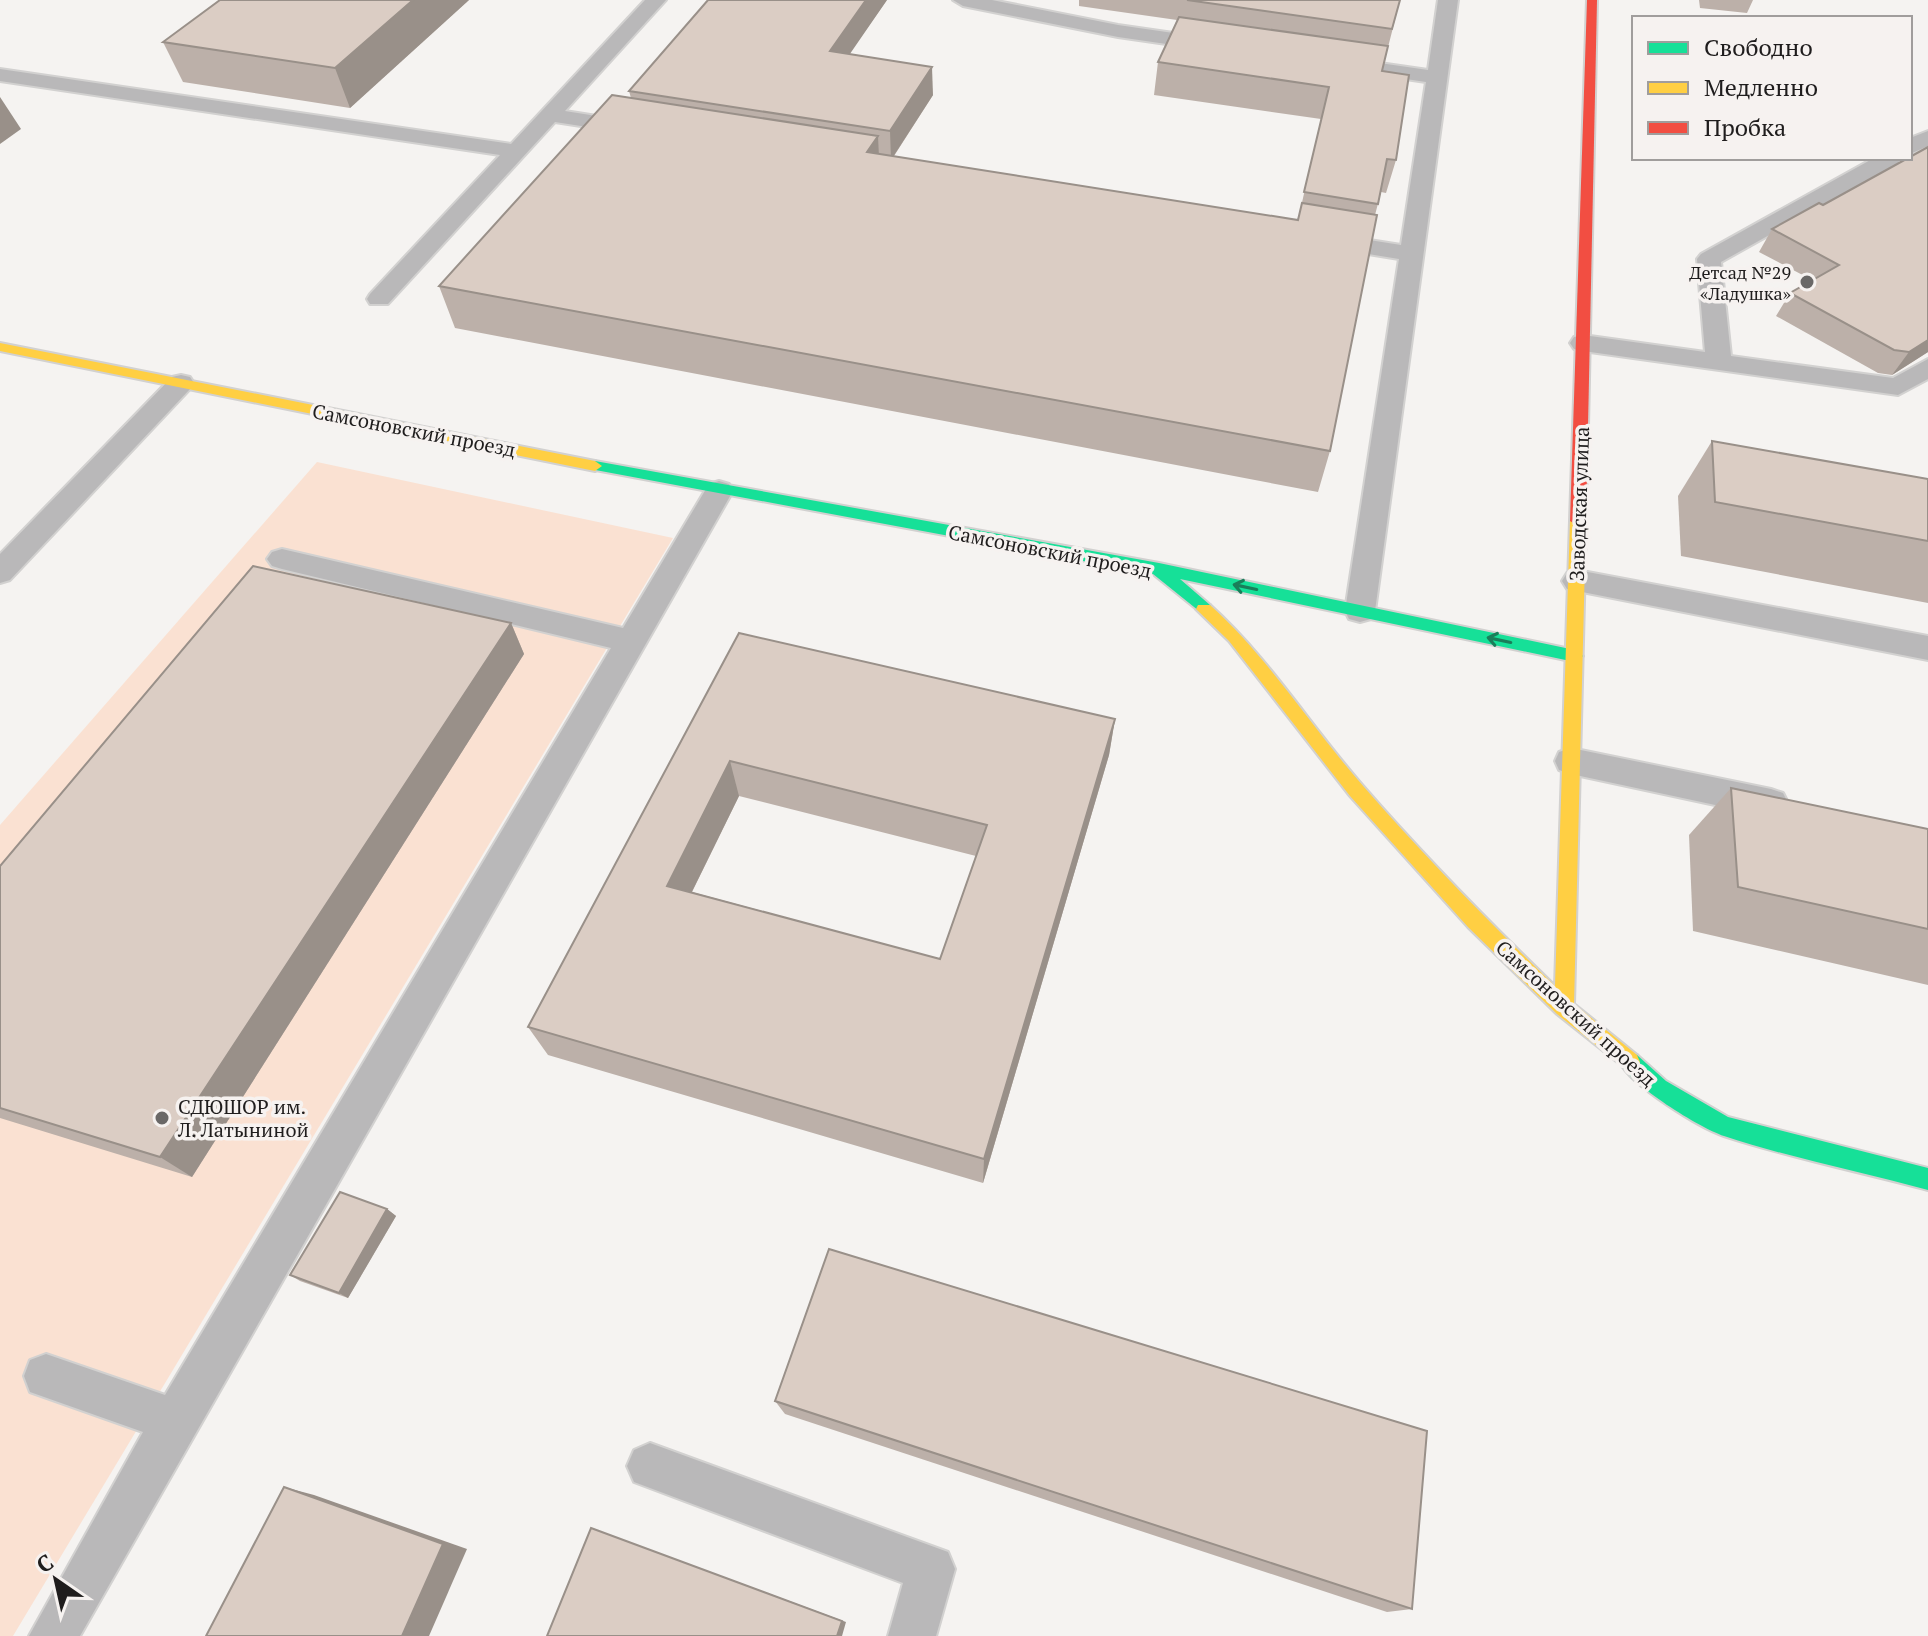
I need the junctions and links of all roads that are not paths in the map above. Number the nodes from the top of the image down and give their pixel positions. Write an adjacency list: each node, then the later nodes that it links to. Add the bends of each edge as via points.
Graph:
1 (656, 0): 9 (lane)
2 (963, 0): 5 (lane)
3 (1448, 0): 8 (lane)
4 (1592, 0): 16 (street, Заводская улица)
5 (1240, 49)
6 (1316, 60): 8 (lane)
7 (0, 75): 11 (lane)
8 (1437, 77): 14 (lane)
9 (550, 115): 10 (lane); 11 (lane)
10 (659, 133)
11 (516, 151): 15 (lane)
12 (1886, 160): 18 (lane, via 1709,259)
13 (1302, 236): 14 (lane)
14 (1412, 254): 26 (lane)
15 (379, 299)
16 (1583, 343): 18 (lane); 25 (street, Заводская улица)
17 (0, 347): 20 (street, Самсоновский проезд)
18 (1719, 362): 19 (lane, via 1898,387)
19 (1928, 367)
20 (181, 383): 21 (street, Самсоновский проезд); 24 (lane)
21 (719, 491): 23 (street, Самсоновский проезд); 27 (lane)
22 (282, 559): 27 (lane)
23 (1158, 569): 26 (street, one-way to 23); 32 (street, Самсоновский проезд, via 1235,637 1356,791 1475,921)
24 (0, 572)
25 (1577, 581): 28 (lane); 29 (street, Заводская улица)
26 (1360, 611): 29 (street, one-way to 26)
27 (631, 641): 35 (lane)
28 (1928, 648)
29 (1575, 656): 30 (street, Заводская улица)
30 (1571, 761): 31 (lane); 32 (street, Заводская улица)
31 (1808, 810)
32 (1564, 1008): 33 (street, Самсоновский проезд, via 1659,1088 1724,1126)
33 (1928, 1179)
34 (46, 1376): 35 (lane)
35 (175, 1421): 37 (lane)
36 (650, 1466): 38 (lane, via 931,1569)
37 (53, 1636)
38 (912, 1636)

